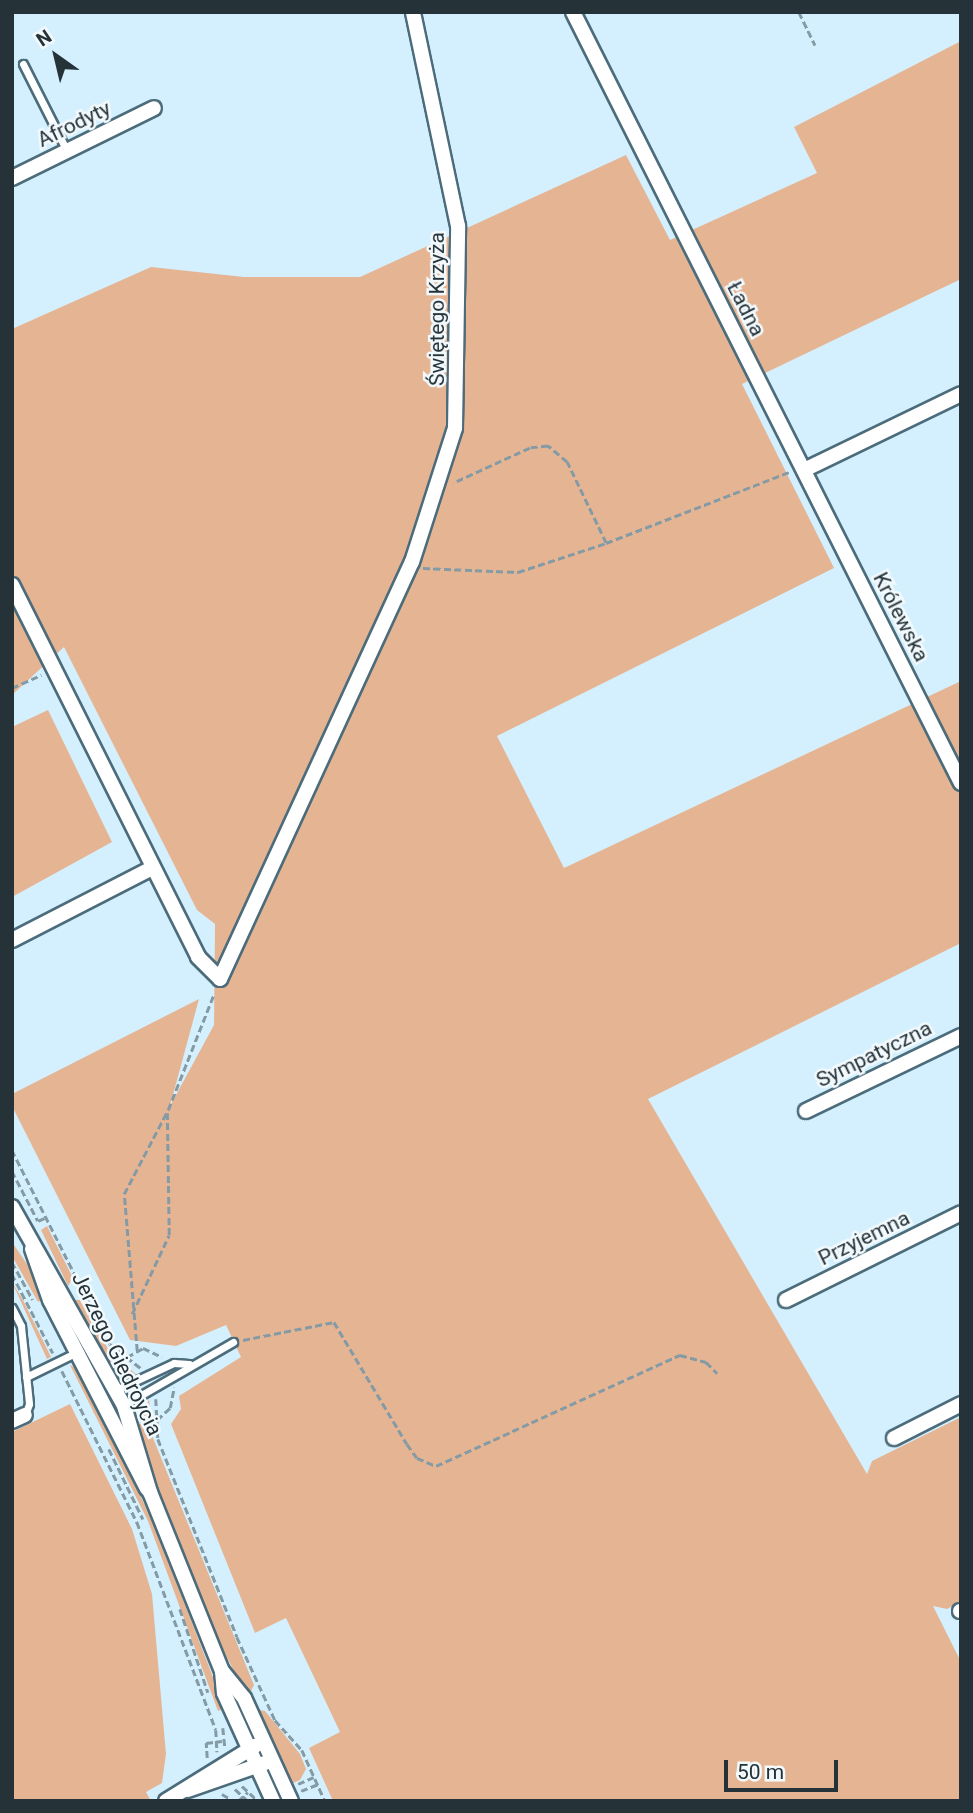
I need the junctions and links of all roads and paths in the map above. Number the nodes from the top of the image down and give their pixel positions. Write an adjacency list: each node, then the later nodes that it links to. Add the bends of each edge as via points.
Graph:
1 (413, 12): 11 (street, Świętego Krzyża, via 458,226 461,358 455,428)
2 (573, 12): 10 (street, Ładna)
3 (799, 12): 4 (path)
4 (815, 45)
5 (23, 64): 7 (lane)
6 (154, 108): 7 (street, Afrodyty)
7 (67, 150): 8 (street, Afrodyty)
8 (12, 178)
9 (961, 394): 10 (street)
10 (804, 470): 12 (path); 17 (street, Królewska)
11 (440, 484): 12 (path, via 462,482 530,448 548,446 567,463); 13 (street, Świętego Krzyża)
12 (606, 543): 13 (path, via 496,574)
13 (411, 564): 20 (street, Świętego Krzyża)
14 (12, 585): 15 (street)
15 (54, 670): 16 (path); 18 (street)
16 (12, 688)
17 (961, 783)
18 (152, 869): 19 (street); 20 (street, via 198,957)
19 (12, 940)
20 (220, 979): 22 (path)
21 (961, 1036): 23 (street, Sympatyczna)
22 (168, 1110): 34 (path, via 169,1235); 34 (path, via 124,1194)
23 (806, 1111)
24 (12, 1150): 28 (path)
25 (12, 1171): 28 (path, via 38,1221)
26 (12, 1207): 29 (street, Jerzego Giedroycia)
27 (961, 1213): 32 (street, Przyjemna)
28 (47, 1217): 38 (path, via 110,1344)
29 (30, 1241): 36 (street, Jerzego Giedroycia); 39 (street, Jerzego Giedroycia)
30 (12, 1262): 39 (path)
31 (12, 1274): 39 (path)
32 (786, 1300)
33 (12, 1308): 44 (lane)
34 (132, 1314): 37 (path)
35 (233, 1342): 41 (lane); 43 (path, via 334,1322 407,1444 417,1458 436,1466 680,1355 706,1362)
36 (92, 1345): 39 (lane); 46 (street, Jerzego Giedroycia)
37 (137, 1350): 38 (path); 40 (path)
38 (126, 1357): 42 (path)
39 (66, 1358): 44 (lane); 48 (street, Jerzego Giedroycia); 56 (path); 59 (path, via 137,1522)
40 (174, 1363): 41 (lane); 46 (lane)
41 (190, 1364): 45 (lane)
42 (143, 1372)
43 (717, 1373)
44 (26, 1377): 52 (lane)
45 (173, 1380): 50 (lane); 53 (path, via 172,1401)
46 (116, 1390): 48 (street); 50 (street, Jerzego Giedroycia)
47 (155, 1396): 53 (path)
48 (100, 1398): 51 (street, Jerzego Giedroycia)
49 (961, 1404): 54 (street)
50 (124, 1406): 51 (street); 55 (street, Jerzego Giedroycia)
51 (107, 1414): 55 (street, Jerzego Giedroycia)
52 (18, 1418)
53 (156, 1420): 68 (path, via 158,1439 237,1637 275,1720 302,1750)
54 (894, 1438)
55 (150, 1492): 58 (street, Jerzego Giedroycia)
56 (171, 1587)
57 (175, 1598): 60 (path)
58 (222, 1671): 61 (street, Jerzego Giedroycia, via 244,1698); 62 (street, Jerzego Giedroycia, via 224,1693)
59 (216, 1741): 60 (path); 64 (path); 67 (path, via 206,1743)
60 (222, 1741): 63 (path)
61 (263, 1742): 62 (street); 65 (street, Jerzego Giedroycia)
62 (249, 1749): 66 (street, Jerzego Giedroycia); 67 (street)
63 (227, 1753)
64 (220, 1758)
65 (272, 1760): 66 (street); 74 (street, Jerzego Giedroycia)
66 (257, 1766): 72 (street); 80 (street, Jerzego Giedroycia)
67 (207, 1772): 72 (street)
68 (314, 1777): 71 (path); 74 (path)
69 (240, 1781): 73 (path)
70 (232, 1783): 75 (path)
71 (318, 1784): 74 (path); 81 (path)
72 (188, 1790): 76 (street)
73 (248, 1792): 75 (path); 79 (path)
74 (292, 1794)
75 (243, 1797): 77 (path); 78 (path)
76 (166, 1801)
77 (238, 1801)
78 (248, 1801)
79 (257, 1801)
80 (273, 1801)
81 (325, 1801)

